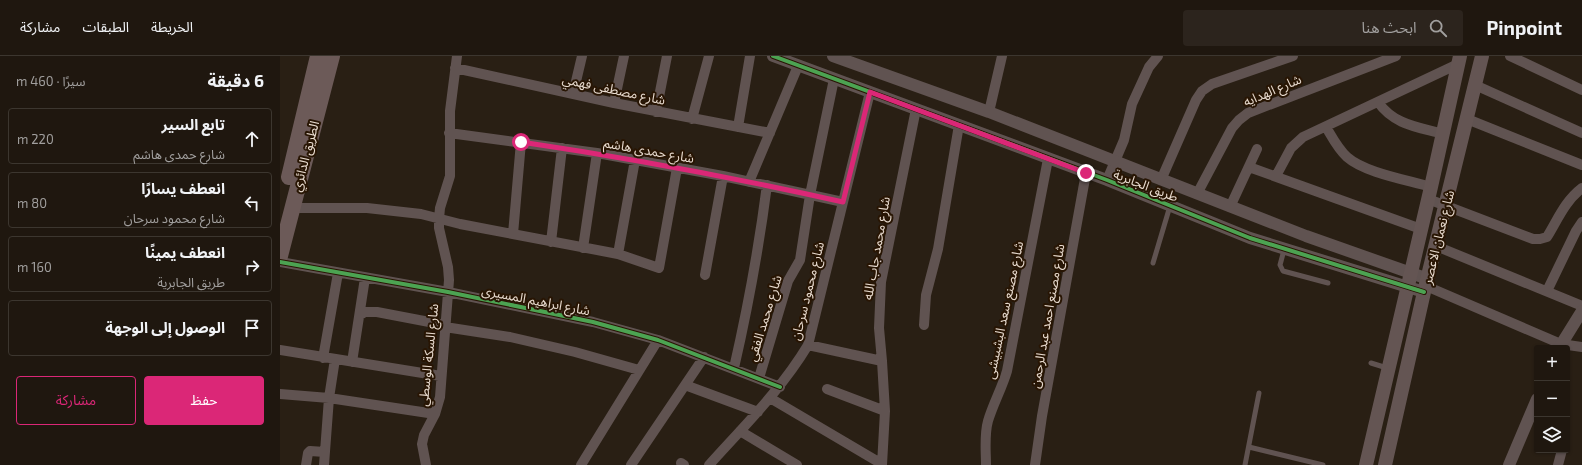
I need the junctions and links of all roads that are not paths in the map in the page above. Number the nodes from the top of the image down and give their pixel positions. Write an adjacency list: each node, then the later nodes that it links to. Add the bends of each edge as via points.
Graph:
1 (318, 56): 67 (highway, الطريق الدائري)
2 (332, 56): 67 (highway, الطريق الدائري)
3 (457, 56): 20 (street, شارع السكة الوسطي)
4 (582, 56): 25 (street)
5 (624, 56): 27 (street)
6 (667, 56): 29 (street)
7 (709, 56): 31 (street)
8 (750, 56): 34 (street)
9 (773, 56): 19 (street, طريق الجابرية)
10 (833, 56): 17 (street, طريق الجابرية)
11 (1002, 56): 30 (street)
12 (1158, 56): 46 (street, via 1149,67 1132,104 1124,140)
13 (1293, 56): 56 (street, via 1212,84 1202,91)
14 (1396, 56): 61 (street, شارع الهدايه, via 1248,113 1232,128)
15 (1482, 56): 22 (main road, شارع نعمان الاعصر)
16 (1510, 56): 23 (street)
17 (847, 58): 30 (street, طريق الجابرية)
18 (1459, 60): 26 (street); 39 (main road, شارع نعمان الاعصر)
19 (798, 66): 21 (street, طريق الجابرية); 37 (street)
20 (455, 68): 25 (street, شارع مصطفى فهمي); 36 (street, شارع السكة الوسطي)
21 (834, 79): 24 (street, طريق الجابرية); 62 (street, شارع محمد الفقي)
22 (1475, 86): 32 (main road, شارع نعمان الاعصر); 38 (street)
23 (1582, 90)
24 (870, 92): 28 (street, طريق الجابرية); 63 (street, شارع محمود سرحان)
25 (573, 94): 27 (street, شارع مصطفى فهمي)
26 (1378, 102): 35 (street); 39 (street, via 1391,117 1399,121)
27 (614, 103): 29 (street, شارع مصطفى فهمي)
28 (916, 109): 33 (street, طريق الجابرية); 104 (street, شارع محمد جاب الله, via 881,282 879,328)
29 (656, 112): 31 (street, شارع مصطفى فهمي)
30 (989, 112): 46 (street, طريق الجابرية)
31 (692, 118): 34 (street, شارع مصطفى فهمي)
32 (1467, 119): 47 (street); 52 (main road, شارع نعمان الاعصر)
33 (959, 125): 45 (street, طريق الجابرية); 92 (street, via 938,249 926,295)
34 (738, 127): 37 (street, شارع مصطفى فهمي)
35 (1326, 127): 54 (street, via 1297,142 1287,154); 60 (street, via 1347,157 1360,166)
36 (449, 133): 40 (street, شارع حمدى هاشم); 68 (street, شارع السكة الوسطي, via 450,176)
37 (770, 133): 57 (street)
38 (1582, 133)
39 (1443, 134): 50 (main road, شارع نعمان الاعصر)
40 (521, 142): 41 (street, شارع حمدى هاشم); 72 (street)
41 (562, 148): 43 (street, شارع حمدى هاشم); 73 (street)
42 (1257, 149): 48 (street)
43 (597, 153): 44 (street, شارع حمدى هاشم); 75 (street)
44 (635, 160): 49 (street, شارع حمدى هاشم); 77 (street)
45 (1048, 160): 51 (street, طريق الجابرية); 135 (street, شارع مصنع سعد البشبيشى, via 1007,371 988,422)
46 (1115, 162): 55 (street); 56 (street, طريق الجابرية)
47 (1582, 165)
48 (1249, 167): 54 (street); 66 (street)
49 (677, 168): 53 (street, شارع حمدى هاشم); 77 (street, via 659,268)
50 (1436, 168): 52 (main road); 60 (main road, شارع نعمان الاعصر)
51 (1086, 173): 55 (street, طريق الجابرية); 136 (street, شارع مصنع احمد عبد الرحمن)
52 (1453, 173): 65 (main road, شارع نعمان الاعصر)
53 (723, 176): 57 (street, شارع حمدى هاشم); 82 (street)
54 (1276, 176): 70 (street)
55 (1107, 180): 64 (street, طريق الجابرية)
56 (1161, 180): 61 (street, طريق الجابرية)
57 (749, 182): 58 (street, شارع حمدى هاشم)
58 (767, 185): 62 (street, شارع حمدى هاشم); 107 (street, via 759,247)
59 (1582, 188): 65 (street, via 1561,211 1547,237 1540,239 1534,239)
60 (1430, 193): 65 (street); 70 (main road, شارع نعمان الاعصر)
61 (1197, 194): 66 (street, طريق الجابرية)
62 (810, 195): 63 (street, شارع حمدى هاشم); 111 (street, شارع محمد الفقي, via 800,260 788,281)
63 (843, 202): 95 (street, شارع محمود سرحان)
64 (1170, 205): 76 (street, طريق الجابرية, via 1250,238); 80 (lane)
65 (1446, 205): 74 (main road, شارع نعمان الاعصر)
66 (1230, 207): 84 (street, طريق الجابرية)
67 (286, 209): 68 (street, via 385,209); 78 (highway, الطريق الدائري)
68 (439, 219): 72 (street); 88 (street, شارع السكة الوسطي, via 448,267)
69 (1582, 222): 71 (street)
70 (1421, 229): 84 (main road, شارع نعمان الاعصر)
71 (1579, 233): 87 (street)
72 (513, 234): 73 (street)
73 (551, 242): 75 (street)
74 (1436, 246): 86 (main road, شارع نعمان الاعصر); 87 (street)
75 (583, 248): 77 (street)
76 (1285, 249): 84 (street, طريق الجابرية); 85 (lane, via 1280,265 1283,271)
77 (618, 254)
78 (280, 256)
79 (280, 262): 81 (street, شارع ابراهيم المسيرى)
80 (1153, 263)
81 (338, 273): 83 (street, شارع ابراهيم المسيرى); 102 (street)
82 (704, 275)
83 (365, 278): 88 (street, شارع ابراهيم المسيرى); 91 (street)
84 (1409, 280): 86 (street, طريق الجابرية); 108 (main road, شارع نعمان الاعصر)
85 (1328, 283)
86 (1426, 286): 96 (street); 140 (main road, شارع نعمان الاعصر)
87 (1547, 291): 89 (street)
88 (448, 292): 93 (street, شارع السكة الوسطي); 94 (street, شارع ابراهيم المسيرى, via 593,322)
89 (1582, 306)
90 (1582, 311): 97 (street)
91 (360, 315): 93 (street, via 365,312 377,312); 105 (street)
92 (924, 325)
93 (445, 326): 109 (street, via 568,350); 110 (street, شارع السكة الوسطي)
94 (658, 340): 101 (street, شارع ابراهيم المسيرى); 109 (street)
95 (808, 345): 104 (street); 113 (street, شارع محمود سرحان)
96 (1558, 345)
97 (1561, 345)
98 (1570, 346): 99 (street)
99 (1582, 346)
100 (280, 350): 102 (street)
101 (704, 357): 107 (street, شارع ابراهيم المسيرى); 112 (street)
102 (323, 358): 103 (street)
103 (335, 359): 105 (street); 117 (street)
104 (882, 361): 120 (street, شارع محمد جاب الله)
105 (352, 362): 110 (street)
106 (1371, 363): 108 (lane)
107 (734, 368): 111 (street, شارع ابراهيم المسيرى)
108 (1388, 368): 139 (main road, شارع نعمان الاعصر)
109 (639, 370): 131 (street)
110 (441, 376): 122 (street, شارع السكة الوسطي, via 440,397)
111 (759, 378): 113 (street, شارع ابراهيم المسيرى)
112 (685, 385): 121 (street); 132 (street)
113 (780, 388): 118 (street, شارع محمود سرحان)
114 (827, 389): 120 (street)
115 (280, 394): 117 (street)
116 (1259, 394): 124 (lane)
117 (329, 398): 122 (street); 125 (street)
118 (770, 398): 121 (street, شارع محمود سرحان); 134 (street)
119 (1534, 406): 141 (street)
120 (885, 411): 134 (street, شارع محمد جاب الله)
121 (758, 412): 123 (street, شارع محمود سرحان)
122 (435, 414): 130 (street, شارع السكة الوسطي, via 422,444)
123 (740, 431): 127 (street, شارع محمود سرحان); 133 (street)
124 (1249, 447): 137 (lane); 138 (lane)
125 (325, 452): 128 (street, via 310,451); 129 (street)
126 (1561, 453): 142 (street)
127 (714, 464)
128 (306, 465)
129 (324, 465)
130 (426, 465)
131 (581, 465)
132 (631, 465)
133 (797, 465)
134 (882, 465)
135 (986, 465)
136 (1035, 465)
137 (1245, 465)
138 (1323, 465)
139 (1366, 465)
140 (1385, 465)
141 (1509, 465)
142 (1558, 465)

